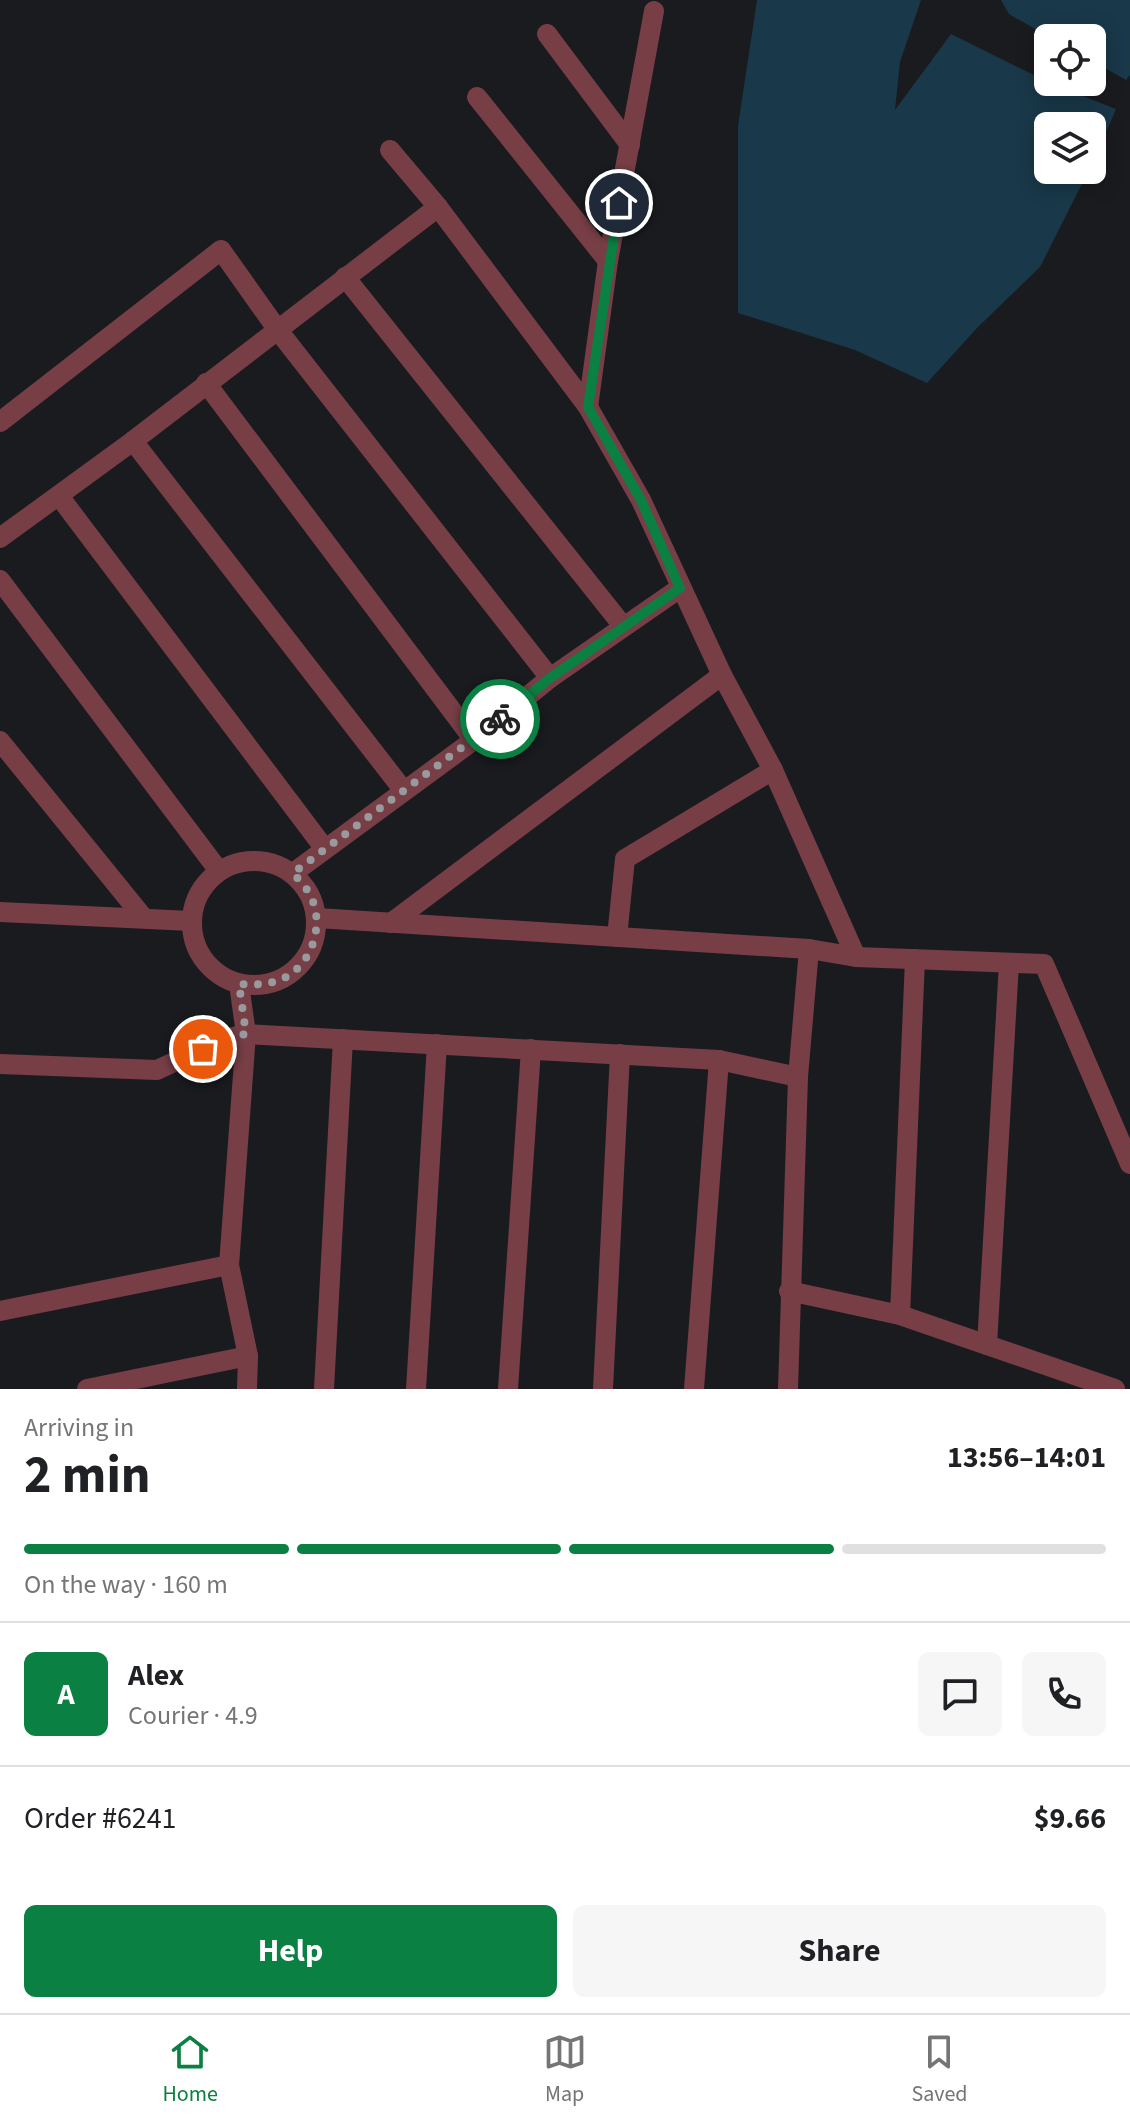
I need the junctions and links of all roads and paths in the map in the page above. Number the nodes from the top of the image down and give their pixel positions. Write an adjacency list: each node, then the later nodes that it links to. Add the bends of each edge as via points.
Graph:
1 (654, 11): 4 (street)
2 (547, 34): 4 (street)
3 (477, 97): 7 (street)
4 (630, 145): 7 (street)
5 (390, 150): 6 (street)
6 (438, 207): 8 (street); 11 (street)
7 (608, 261): 11 (street)
8 (345, 277): 9 (street); 18 (street)
9 (277, 329): 10 (street); 12 (street, via 221,250); 20 (street)
10 (206, 383): 13 (street); 21 (street)
11 (588, 407): 17 (street, via 641,500)
12 (0, 422)
13 (133, 441): 14 (street); 24 (street)
14 (59, 496): 15 (street); 25 (street)
15 (0, 538)
16 (0, 580): 26 (street)
17 (680, 588): 18 (street); 19 (street)
18 (623, 626): 20 (street)
19 (722, 675): 23 (street); 33 (street)
20 (550, 678): 21 (street)
21 (474, 740): 24 (street)
22 (0, 741): 30 (street)
23 (773, 770): 34 (street, via 625,859); 36 (street)
24 (404, 791): 25 (street)
25 (325, 849): 27 (street)
26 (219, 871): 27 (street, via 244,861 270,862); 32 (street, via 199,892)
27 (293, 873): 31 (street, via 310,893)
28 (0, 893): 29 (street)
29 (7, 911): 30 (street)
30 (143, 917): 32 (street)
31 (317, 918): 33 (street); 39 (street, via 314,942 303,963 285,978 263,985)
32 (191, 921): 39 (street, via 204,961)
33 (391, 923): 34 (street)
34 (617, 937): 35 (street)
35 (809, 949): 36 (street); 47 (street)
36 (856, 957): 37 (street)
37 (915, 959): 38 (street); 52 (street)
38 (1009, 963): 48 (street, via 1044,964); 53 (street)
39 (239, 984): 40 (street)
40 (246, 1034): 41 (street); 46 (street, via 157,1070); 49 (street)
41 (343, 1039): 42 (street); 57 (street)
42 (437, 1044): 43 (street); 58 (street)
43 (531, 1049): 44 (street); 59 (street)
44 (620, 1054): 45 (street); 60 (street)
45 (719, 1060): 47 (street); 61 (street)
46 (0, 1064)
47 (798, 1077): 50 (street)
48 (1130, 1164)
49 (229, 1265): 51 (street); 54 (street)
50 (789, 1291): 52 (street); 62 (street)
51 (0, 1311)
52 (900, 1315): 53 (street)
53 (987, 1345): 63 (street)
54 (248, 1356): 55 (street); 56 (street)
55 (87, 1389)
56 (247, 1389)
57 (324, 1389)
58 (416, 1389)
59 (508, 1389)
60 (603, 1389)
61 (694, 1389)
62 (788, 1389)
63 (1115, 1389)

